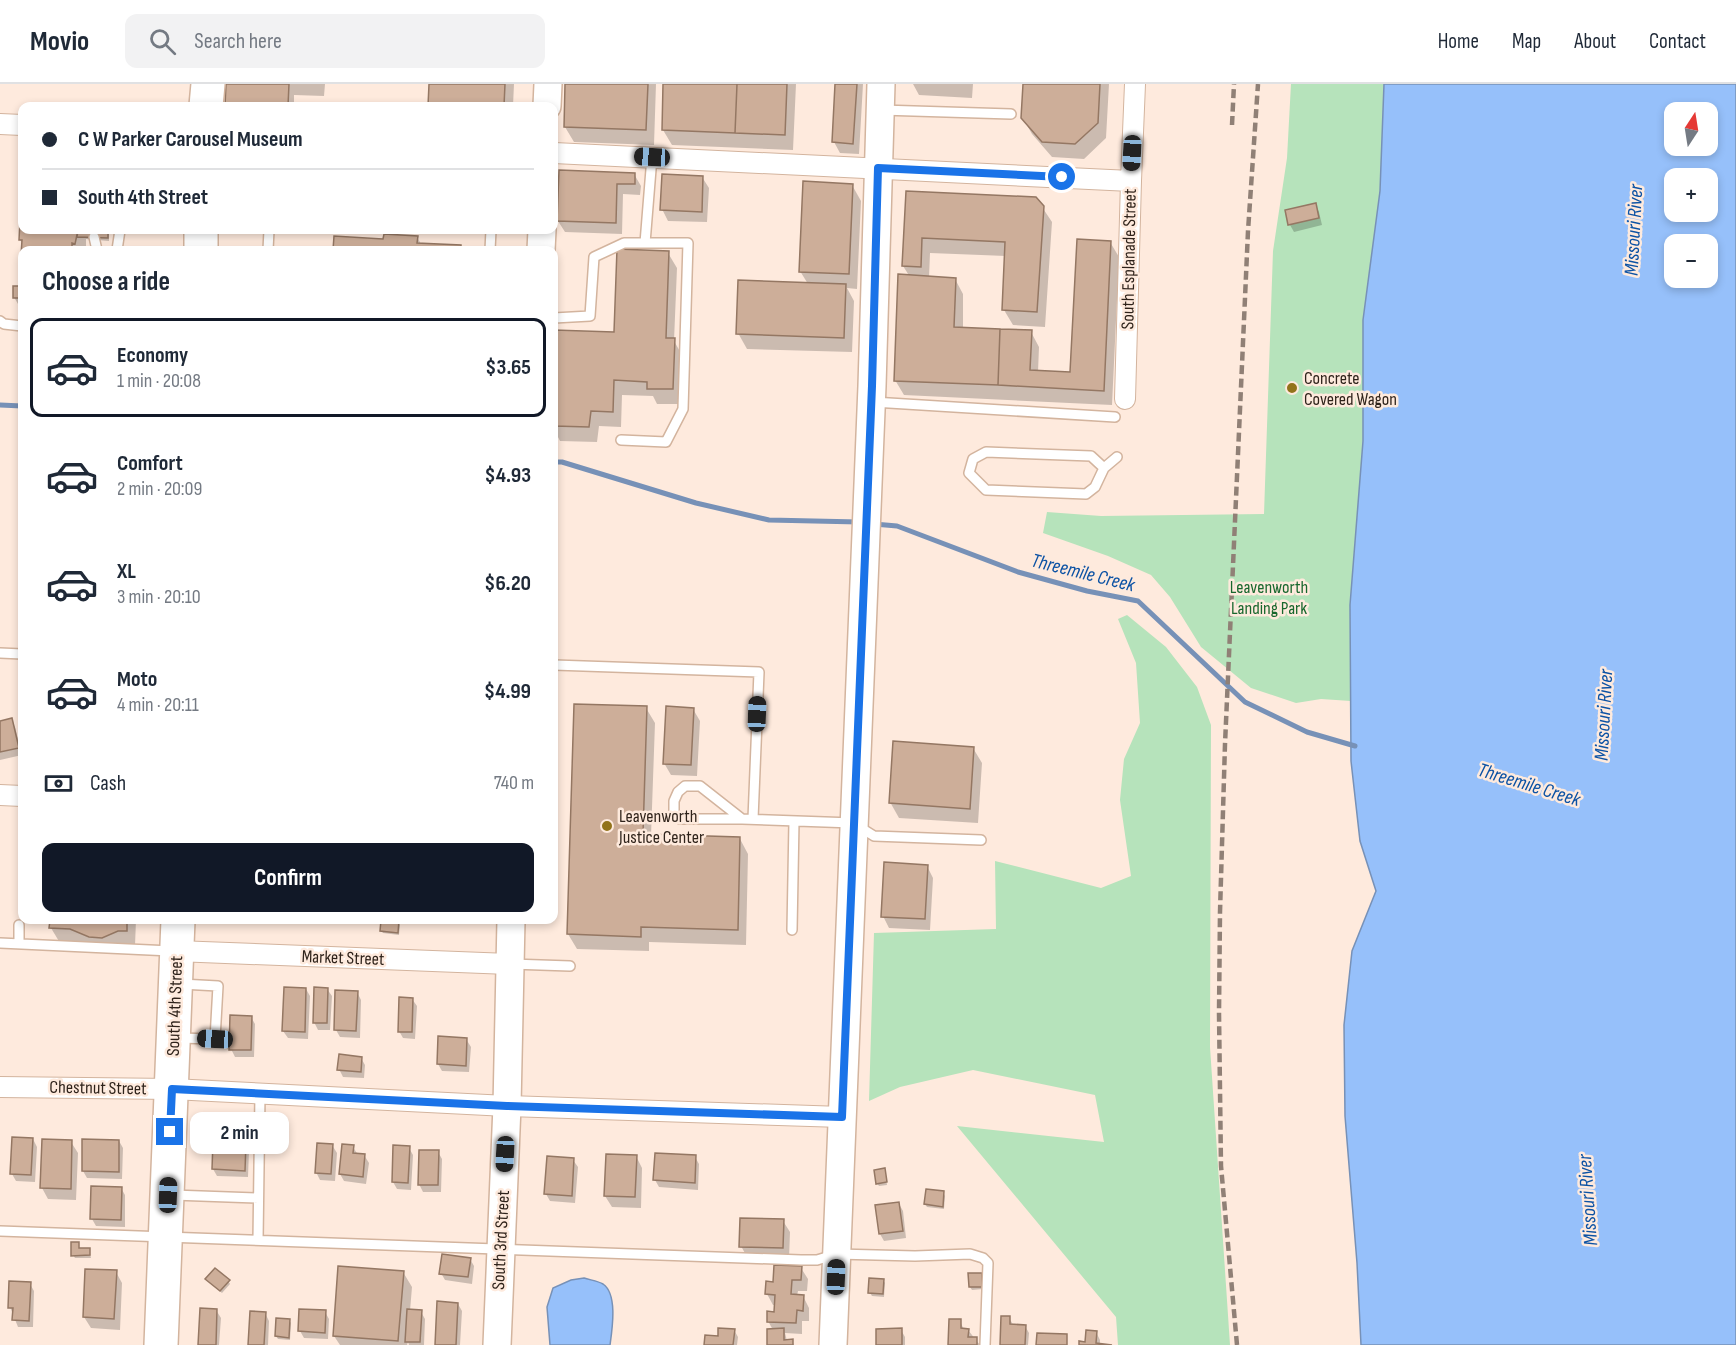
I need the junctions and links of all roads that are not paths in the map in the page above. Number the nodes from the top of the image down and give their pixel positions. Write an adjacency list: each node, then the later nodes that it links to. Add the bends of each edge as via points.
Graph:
1 (208, 84): 5 (highway)
2 (548, 84): 6 (street)
3 (1135, 84): 13 (street, South Esplanade Street)
4 (880, 97): 7 (lane); 12 (street)
5 (207, 102)
6 (547, 102)
7 (1011, 114)
8 (0, 124): 9 (street)
9 (18, 125)
10 (558, 153): 11 (street)
11 (652, 157): 12 (street); 15 (lane)
12 (878, 168): 13 (street); 21 (street)
13 (1131, 181): 20 (street, South Esplanade Street)
14 (94, 237): 16 (lane)
15 (645, 243): 17 (lane, via 624,243 594,257 590,315); 23 (lane, via 688,243 683,409 666,442)
16 (96, 246)
17 (558, 318)
18 (0, 321): 19 (lane)
19 (18, 326)
20 (1125, 399)
21 (871, 402): 22 (lane); 34 (street)
22 (1116, 417)
23 (621, 440)
24 (1117, 457): 25 (lane)
25 (1104, 468): 25 (lane, via 1090,456 986,452 973,459 969,473 986,489 1086,494 1095,487)
26 (0, 653): 27 (lane)
27 (18, 654)
28 (558, 665): 32 (lane, via 759,672)
29 (0, 795): 30 (street)
30 (18, 796)
31 (742, 819): 31 (lane, via 700,786 685,786 674,801 674,813 680,819); 32 (lane)
32 (753, 819): 33 (lane)
33 (794, 820): 34 (lane); 38 (lane)
34 (854, 824): 35 (lane, via 874,836); 50 (street)
35 (981, 840)
36 (510, 924): 42 (street, South 3rd Street)
37 (20, 925): 41 (lane)
38 (792, 930)
39 (177, 935): 41 (lane); 42 (street, Market Street); 44 (highway, South 4th Street)
40 (0, 943): 41 (lane)
41 (19, 944)
42 (509, 964): 43 (lane); 49 (street, South 3rd Street)
43 (570, 966)
44 (175, 984): 45 (highway, South 4th Street); 45 (lane, via 218,986 215,1039)
45 (174, 1037): 47 (highway, South 4th Street)
46 (0, 1087): 47 (street, Chestnut Street)
47 (172, 1089): 48 (street, Chestnut Street); 51 (highway, South 4th Street)
48 (260, 1094): 49 (street, Chestnut Street); 52 (lane)
49 (507, 1106): 50 (street, Chestnut Street); 56 (street, South 3rd Street)
50 (842, 1117): 57 (street)
51 (168, 1195): 52 (lane); 54 (highway, South 4th Street)
52 (258, 1198): 55 (lane)
53 (0, 1231): 54 (lane)
54 (166, 1237): 55 (lane); 58 (highway, South 4th Street)
55 (258, 1240): 56 (lane)
56 (501, 1250): 57 (lane, via 801,1260); 59 (street, South 3rd Street)
57 (837, 1254): 60 (street); 61 (lane, via 970,1254 983,1258 988,1263 989,1287)
58 (161, 1345)
59 (496, 1345)
60 (833, 1345)
61 (985, 1345)

